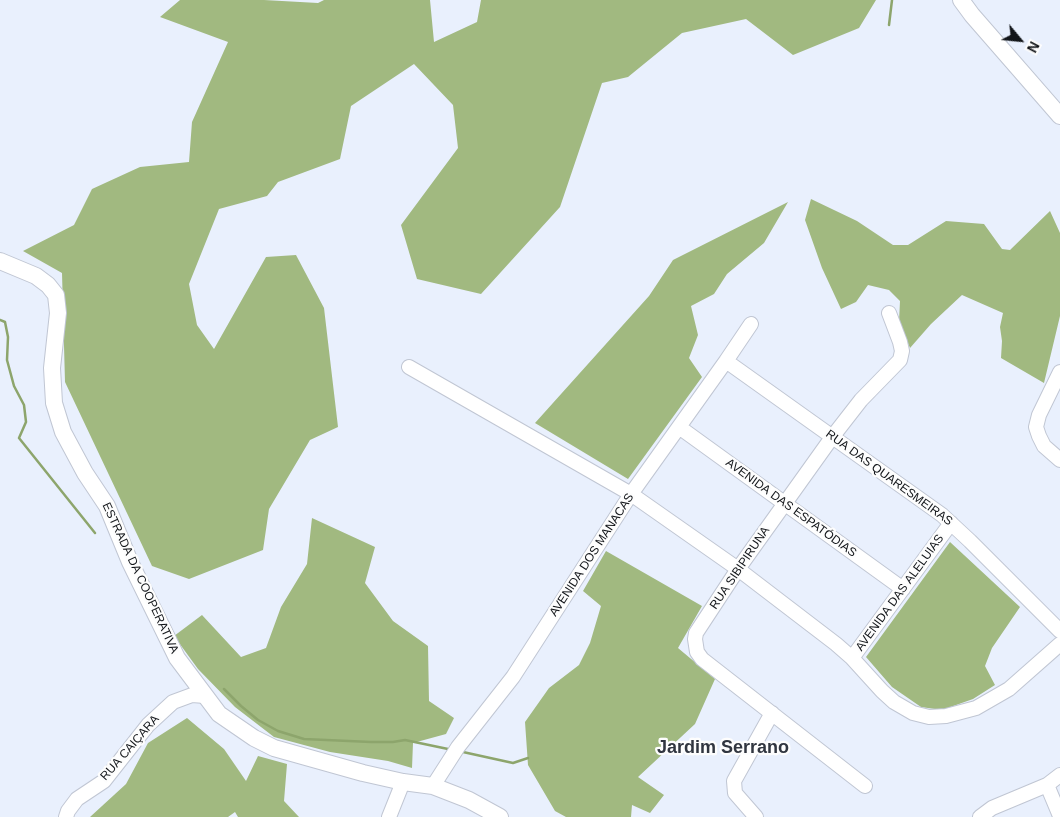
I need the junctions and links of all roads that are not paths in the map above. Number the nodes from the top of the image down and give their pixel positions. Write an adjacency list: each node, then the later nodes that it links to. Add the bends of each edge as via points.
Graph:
1 (962, 0): 2 (main road)
2 (1060, 116)
3 (0, 261): 20 (main road, ESTRADA DA COOPERATIVA, via 36,276 56,295 58,313 52,368 54,403 63,432 107,506 130,562 177,658)
4 (888, 313): 10 (street, RUA SIBIPIRUNA, via 900,342 901,356)
5 (751, 324): 6 (street, AVENIDA DOS MANACAS)
6 (726, 361): 9 (street, AVENIDA DOS MANACAS); 10 (street, RUA DAS QUARESMEIRAS)
7 (409, 367): 12 (street, AVENIDA DAS ALELUIAS)
8 (1060, 372): 11 (street, via 1036,427 1044,446)
9 (679, 427): 12 (street, AVENIDA DOS MANACAS); 13 (street, AVENIDA DAS ESPATÓDIAS)
10 (833, 436): 13 (street, RUA SIBIPIRUNA); 14 (street, RUA DAS QUARESMEIRAS)
11 (1060, 460)
12 (631, 494): 15 (street, AVENIDA DAS ALELUIAS); 25 (street, AVENIDA DOS MANACAS, via 513,677 458,747)
13 (784, 504): 15 (street, RUA SIBIPIRUNA); 16 (street, AVENIDA DAS ESPATÓDIAS)
14 (951, 523): 16 (street, AVENIDA DAS ALELUIAS); 17 (street, RUA DAS QUARESMEIRAS)
15 (738, 569): 19 (street, AVENIDA DAS ALELUIAS); 21 (street, RUA SIBIPIRUNA, via 696,633 695,645 702,659)
16 (903, 588): 19 (street, AVENIDA DAS ALELUIAS)
17 (1060, 631)
18 (1060, 644): 19 (street, via 1008,689 976,708 946,716 929,717 913,713 894,702)
19 (852, 658)
20 (204, 696): 23 (main road, ESTRADA DA COOPERATIVA, via 219,714 274,748); 28 (street, RUA CAIÇARA, via 192,695 173,702 148,725 104,781 77,799)
21 (772, 713): 26 (street, RUA SIBIPIRUNA); 31 (street, via 734,781 735,793)
22 (1060, 775): 24 (street)
23 (403, 782): 25 (main road, ESTRADA DA COOPERATIVA); 29 (street)
24 (1047, 785): 27 (street); 32 (street, via 992,808)
25 (433, 786): 30 (main road, ESTRADA DA COOPERATIVA)
26 (865, 786)
27 (1060, 816)
28 (66, 817)
29 (389, 817)
30 (500, 817)
31 (756, 817)
32 (980, 817)

